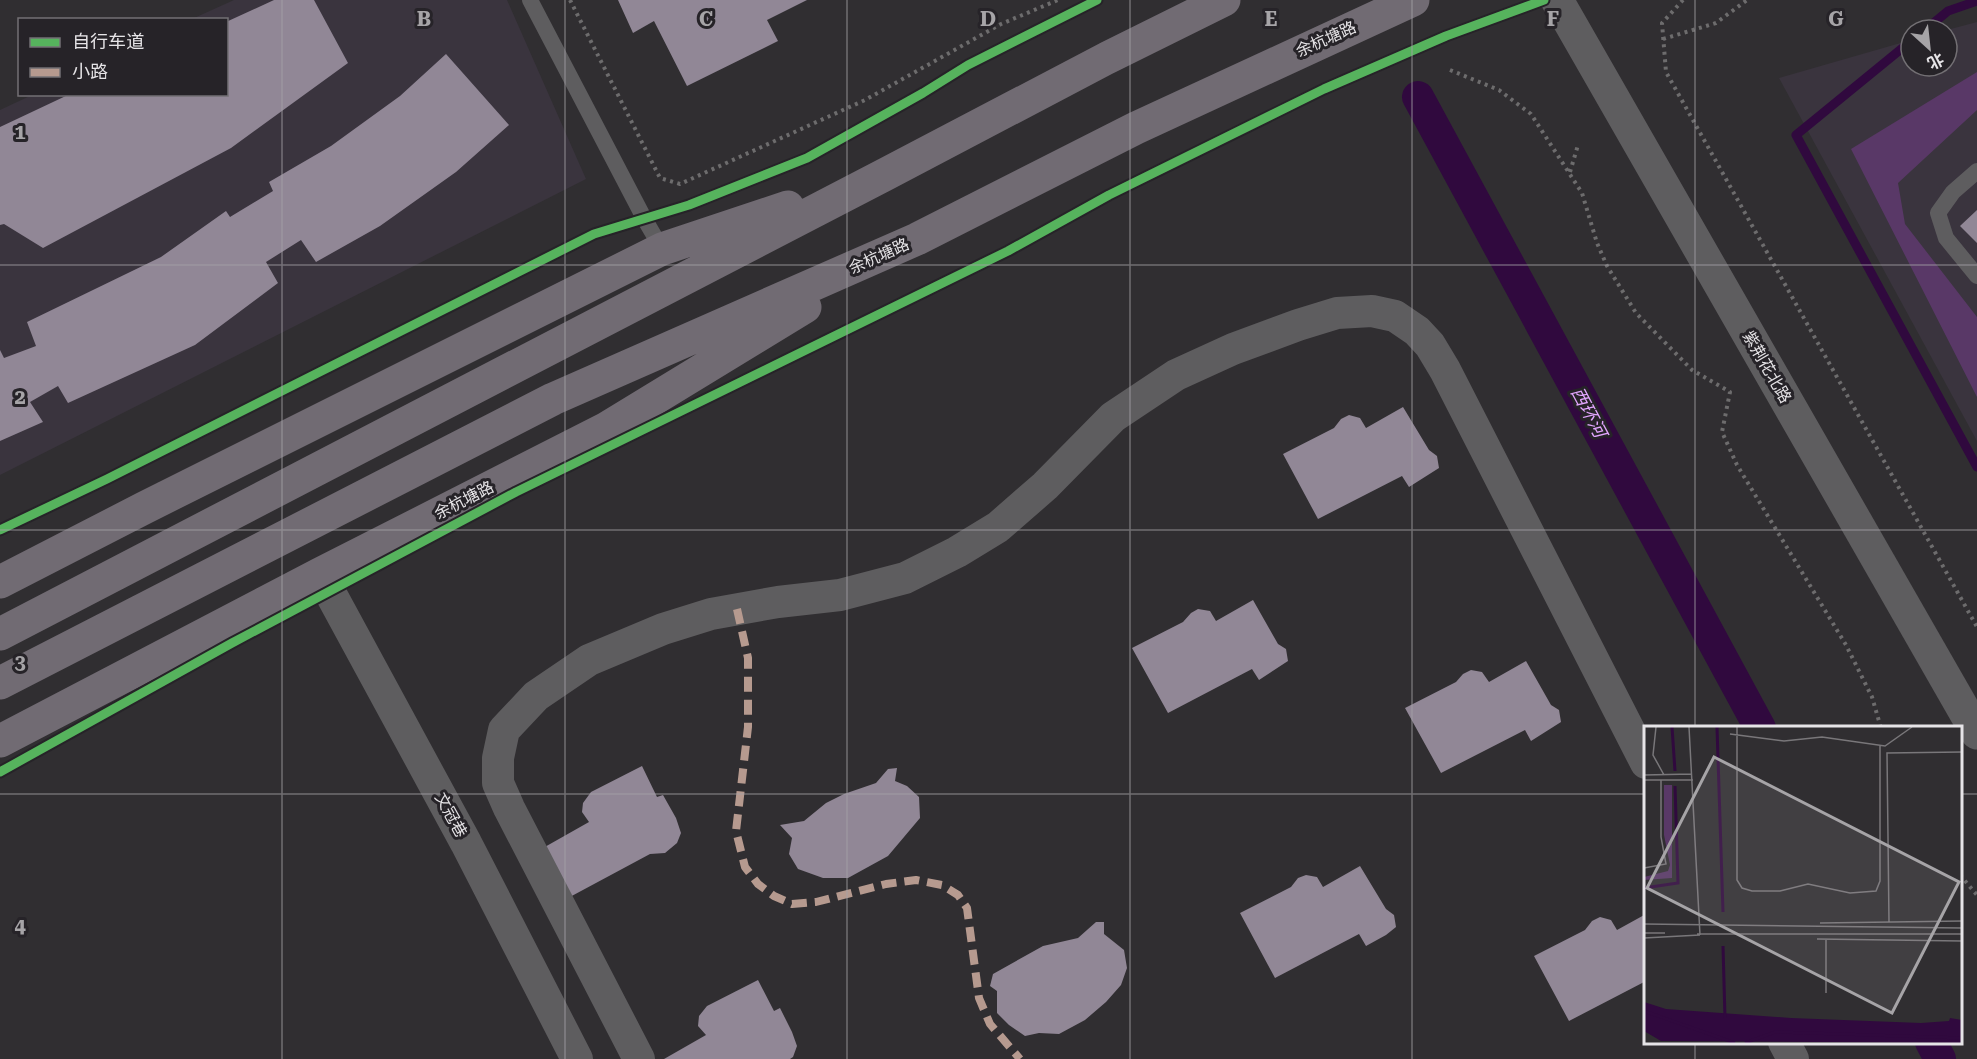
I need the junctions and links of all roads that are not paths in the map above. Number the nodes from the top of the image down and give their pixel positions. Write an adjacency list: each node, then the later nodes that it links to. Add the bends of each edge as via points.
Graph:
1 (530, 0): 8 (lane)
2 (1224, 0): 6 (main road)
3 (1413, 0): 7 (main road, 余杭塘路, via 1136,128)
4 (1557, 0): 14 (main road, 紫荆花北路)
5 (1977, 171): 9 (lane, via 1953,192 1938,213 1946,238)
6 (886, 174): 8 (main road); 12 (main road)
7 (917, 239): 10 (main road, 余杭塘路, via 605,429); 13 (main road, 余杭塘路, via 553,399)
8 (662, 249): 11 (main road)
9 (1977, 276)
10 (320, 574): 15 (main road, 余杭塘路); 18 (street, 文冠巷)
11 (0, 582)
12 (0, 633)
13 (0, 683)
14 (1977, 733)
15 (0, 741)
16 (1644, 759): 19 (street, via 1430,345 1395,316 1372,311 1337,313 1233,348 1176,375 1113,417 999,527 957,552 905,578 840,595 711,614 663,629 589,660 536,696 504,730 498,783)
17 (1785, 1044): 20 (street)
18 (578, 1059)
19 (639, 1059)
20 (1792, 1059)

